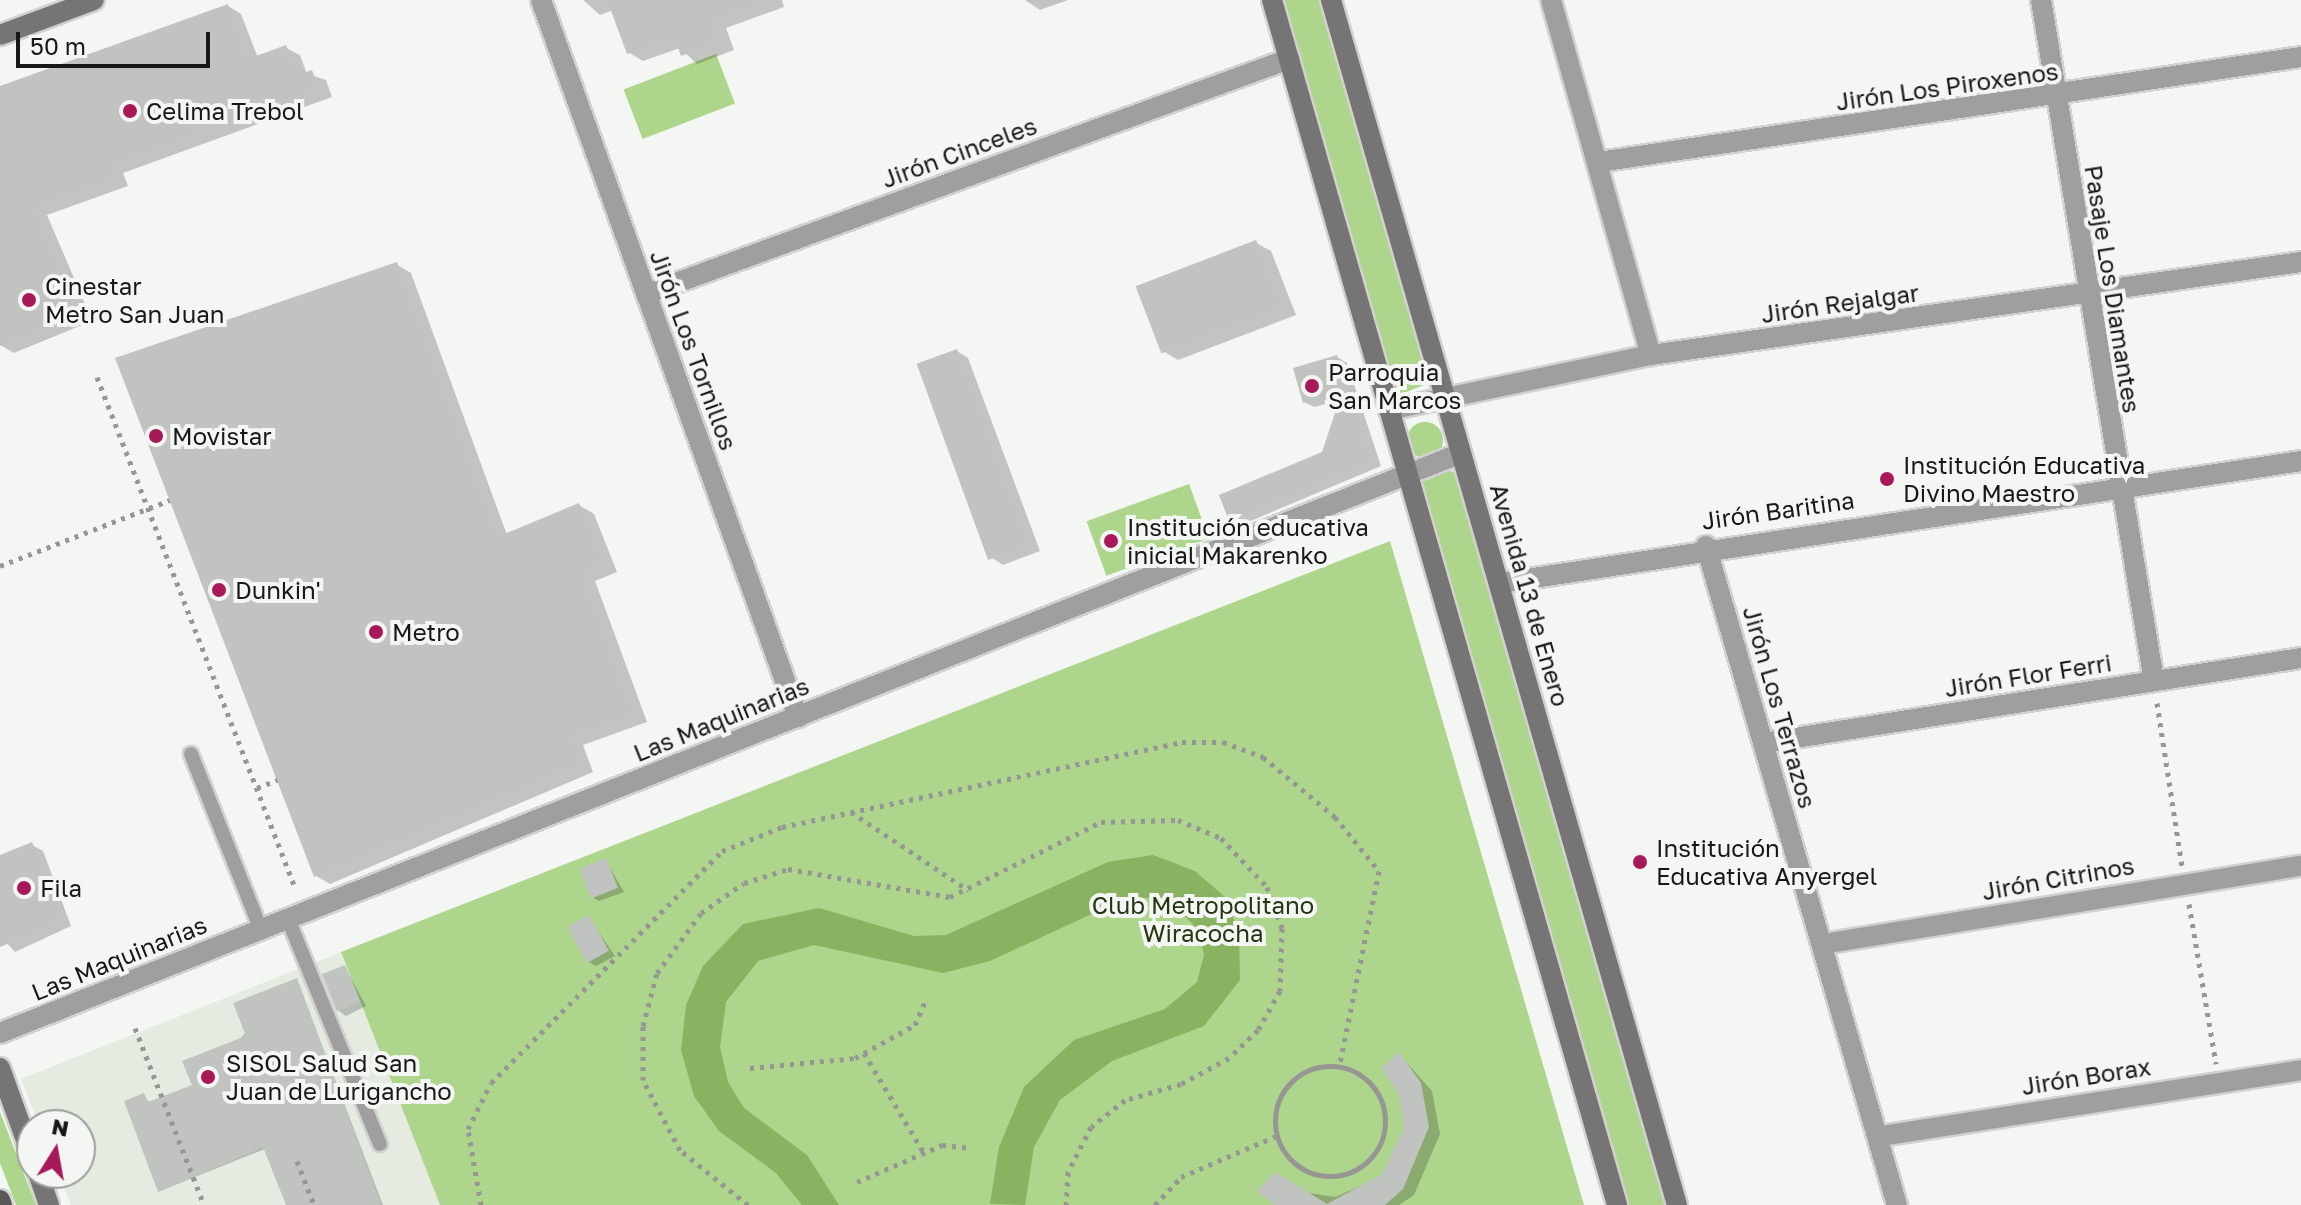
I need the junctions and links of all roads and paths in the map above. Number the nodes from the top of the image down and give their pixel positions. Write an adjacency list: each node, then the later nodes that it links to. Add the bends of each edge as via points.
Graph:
1 (94, 0): 7 (main road)
2 (541, 0): 13 (street, Jirón Los Tornillos)
3 (1272, 0): 9 (main road)
4 (1331, 0): 17 (main road, Avenida 13 de Enero)
5 (1551, 0): 11 (street)
6 (2041, 0): 10 (street, Pasaje Los Diamantes)
7 (0, 35)
8 (2301, 57): 10 (street, Jirón Los Piroxenos)
9 (1289, 59): 13 (street, Jirón Cinceles); 18 (main road)
10 (2055, 97): 11 (street, Jirón Los Piroxenos); 14 (street, Pasaje Los Diamantes)
11 (1599, 162): 15 (street)
12 (2301, 262): 14 (street, Jirón Rejalgar)
13 (646, 294): 30 (street, Jirón Los Tornillos)
14 (2087, 296): 15 (street, Jirón Rejalgar); 22 (street, Pasaje Los Diamantes)
15 (1651, 355): 17 (street, Jirón Rejalgar)
16 (97, 377): 24 (path)
17 (1446, 396): 18 (street, Jirón Rejalgar); 19 (main road, Avenida 13 de Enero)
18 (1389, 410): 21 (main road)
19 (1461, 453): 21 (street, Las Maquinarias); 27 (main road, Avenida 13 de Enero)
20 (2301, 461): 22 (street, Jirón Baritina)
21 (1408, 474): 30 (street, Las Maquinarias); 64 (main road)
22 (2120, 488): 25 (street, Jirón Baritina); 29 (street, Pasaje Los Diamantes)
23 (170, 500): 24 (path)
24 (148, 509): 26 (path); 34 (path)
25 (1706, 546): 27 (street, Jirón Baritina); 31 (street, Jirón Los Terrazos)
26 (0, 566)
27 (1501, 583): 65 (main road, Avenida 13 de Enero)
28 (2301, 658): 29 (street, Jirón Flor Ferri)
29 (2154, 681): 31 (street, Jirón Flor Ferri)
30 (798, 717): 39 (street, Las Maquinarias)
31 (1763, 743): 41 (street, Jirón Los Terrazos)
32 (191, 754): 40 (lane)
33 (277, 780): 34 (path)
34 (257, 788): 37 (path)
35 (850, 812): 38 (path); 46 (path, via 1182,742 1223,742 1263,757 1335,817 1379,871); 60 (path, via 745,839 705,864 491,1083 468,1129)
36 (2301, 866): 41 (street, Jirón Citrinos)
37 (294, 885)
38 (968, 890): 61 (path, via 933,898 832,871 788,869 723,895 668,951 643,1026 650,1103 680,1150); 62 (path, via 1101,822 1157,816 1201,828 1238,851 1276,908 1283,973 1258,1030 1205,1074 1107,1111 1076,1149)
39 (288, 919): 40 (street, Las Maquinarias); 53 (lane)
40 (261, 930): 44 (street, Las Maquinarias)
41 (1823, 944): 52 (street, Jirón Los Terrazos)
42 (926, 999): 45 (path, via 915,1025)
43 (135, 1028): 58 (path)
44 (0, 1033)
45 (864, 1053): 48 (path); 55 (path)
46 (1339, 1067): 51 (path, via 1320,1067 1288,1084 1278,1100); 51 (path, via 1370,1084 1380,1099 1385,1117 1377,1151 1349,1173 1322,1175 1297,1166)
47 (0, 1068): 50 (main road)
48 (750, 1068)
49 (2301, 1070): 52 (street, Jirón Borax)
50 (16, 1112)
51 (1276, 1136): 63 (path, via 1181,1177)
52 (1881, 1136): 66 (street, Jirón Los Terrazos)
53 (380, 1144)
54 (969, 1148): 55 (path, via 942,1145)
55 (926, 1156): 57 (path)
56 (297, 1161): 59 (path)
57 (857, 1182)
58 (204, 1205)
59 (314, 1205)
60 (481, 1205)
61 (748, 1205)
62 (1066, 1205)
63 (1155, 1205)
64 (1617, 1205)
65 (1677, 1205)
66 (1897, 1205)

